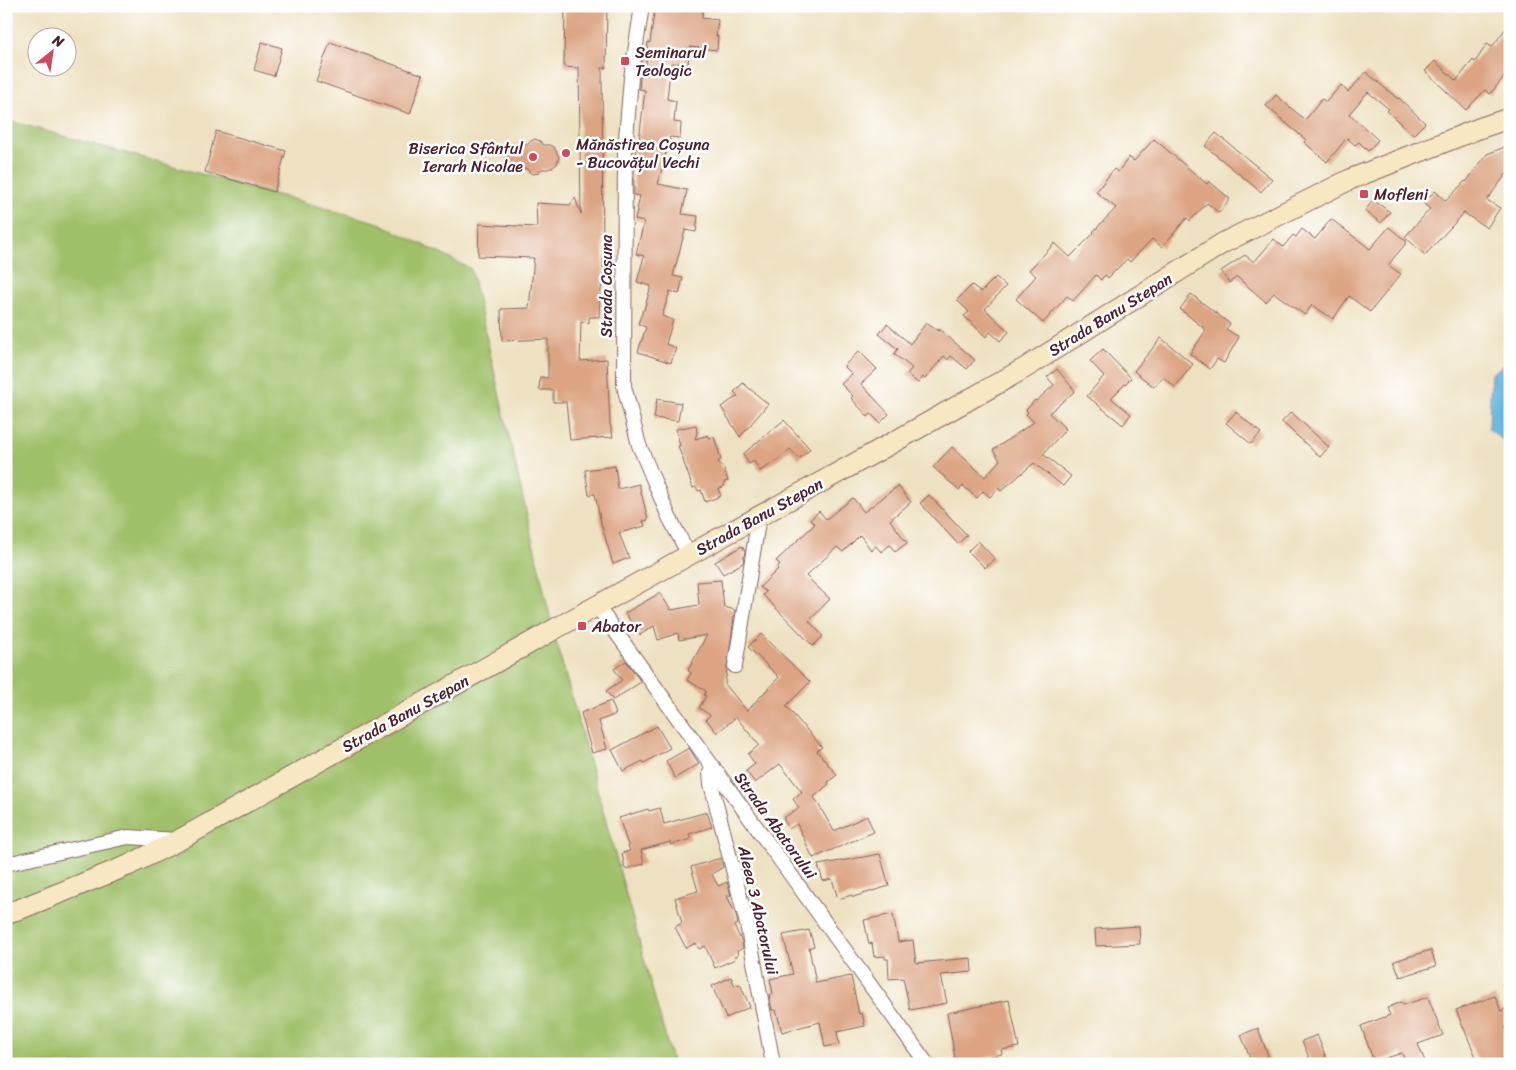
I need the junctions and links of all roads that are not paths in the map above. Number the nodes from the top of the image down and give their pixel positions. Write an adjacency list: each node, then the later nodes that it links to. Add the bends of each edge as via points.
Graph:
1 (642, 6): 4 (street, Strada Coșuna, via 625,150 624,386 640,445 669,517)
2 (1510, 118): 3 (main road, Strada Banu Stepan, via 1351,179 1223,243 1025,368)
3 (759, 516): 4 (main road, Strada Banu Stepan); 6 (street)
4 (689, 555): 5 (main road, Strada Banu Stepan)
5 (597, 606): 7 (street, Strada Abatorului); 8 (main road, Strada Banu Stepan)
6 (735, 666)
7 (713, 766): 11 (street, Aleea 3 Abatorului, via 711,784 747,924); 12 (street, Strada Abatorului)
8 (179, 840): 9 (street, via 128,836); 10 (main road, Strada Banu Stepan, via 129,865)
9 (6, 864)
10 (6, 913)
11 (773, 1064)
12 (927, 1064)

